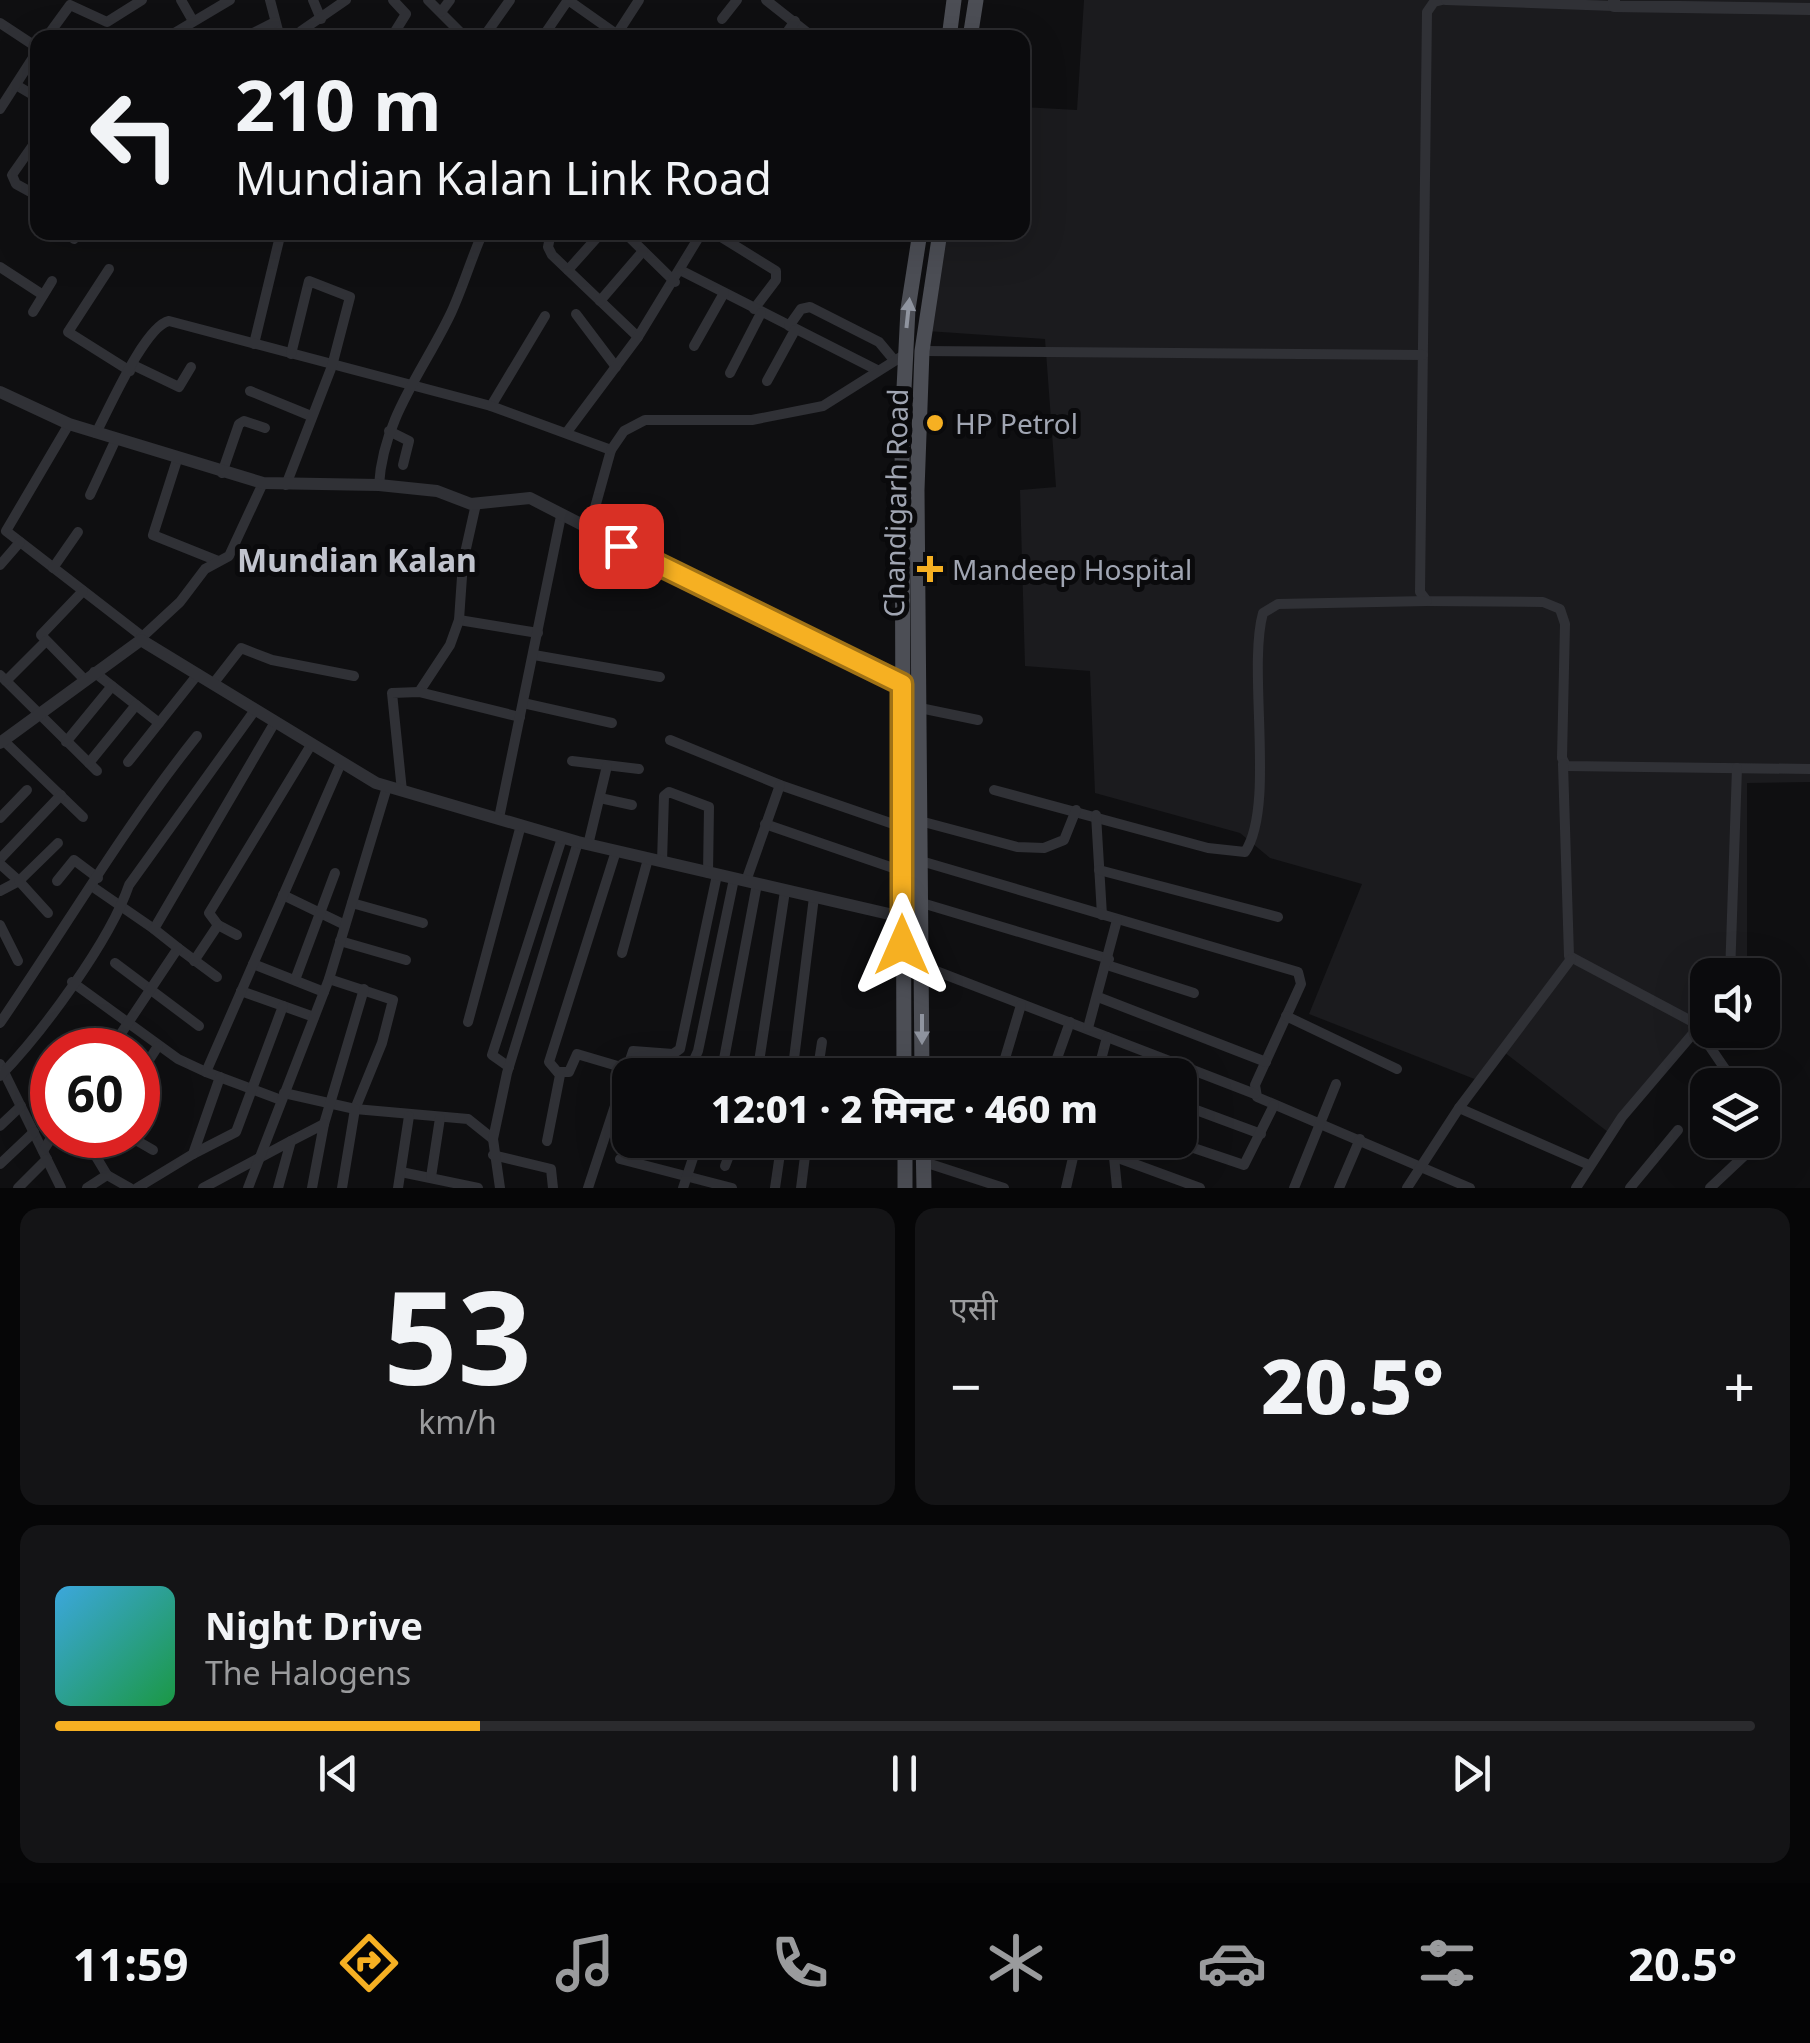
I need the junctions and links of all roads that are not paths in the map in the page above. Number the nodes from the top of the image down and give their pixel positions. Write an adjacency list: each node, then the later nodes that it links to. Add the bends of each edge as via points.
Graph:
1 (54, 0): 20 (street)
2 (181, 0): 25 (street)
3 (230, 0): 25 (street)
4 (270, 0): 28 (street)
5 (313, 0): 23 (street)
6 (346, 0): 23 (street)
7 (394, 0): 36 (street, via 406,14)
8 (428, 0): 22 (street)
9 (450, 0): 22 (street)
10 (510, 0): 38 (street)
11 (568, 0): 39 (street); 40 (street)
12 (640, 0): 41 (street)
13 (737, 0): 24 (street)
14 (766, 0): 26 (street)
15 (954, 0): 44 (main road)
16 (976, 0): 45 (main road)
17 (1444, 0): 19 (street); 81 (street, via 1428,12)
18 (137, 1): 27 (street)
19 (1614, 3): 21 (street)
20 (73, 5): 27 (street); 30 (street)
21 (1810, 9)
22 (442, 12): 37 (street)
23 (321, 19): 35 (street)
24 (722, 19)
25 (192, 21): 32 (street)
26 (795, 21): 42 (street); 43 (street)
27 (108, 22): 31 (street)
28 (276, 22): 33 (street); 34 (street)
29 (0, 23): 46 (street)
30 (53, 30)
31 (105, 30)
32 (178, 30)
33 (260, 30)
34 (278, 30)
35 (304, 30)
36 (397, 30)
37 (459, 30)
38 (489, 30)
39 (547, 30)
40 (609, 30)
41 (621, 30)
42 (788, 30)
43 (805, 30)
44 (950, 30)
45 (971, 30)
46 (30, 44)
47 (30, 62): 48 (street)
48 (16, 85): 49 (street); 50 (street)
49 (30, 93)
50 (2, 100)
51 (30, 152): 52 (street, via 12,175)
52 (30, 192)
53 (279, 240): 77 (street)
54 (479, 240): 90 (street, via 452,312)
55 (550, 240): 65 (street, via 549,251)
56 (595, 240): 65 (street)
57 (632, 240): 62 (street)
58 (698, 240): 66 (street)
59 (726, 240): 71 (street, via 776,270)
60 (919, 240): 82 (main road, Chandigarh Road, one-way to 60)
61 (939, 240): 79 (main road, Chandigarh Road)
62 (643, 252): 66 (street); 70 (street)
63 (0, 268): 69 (street)
64 (109, 268): 85 (street, via 68,332)
65 (568, 270): 70 (street)
66 (678, 276): 68 (street); 76 (street)
67 (52, 281): 69 (street)
68 (724, 294): 71 (street); 78 (street)
69 (43, 295): 72 (street)
70 (600, 301): 76 (street)
71 (757, 311): 75 (street); 88 (street)
72 (33, 312)
73 (576, 314): 84 (street)
74 (545, 316): 93 (street)
75 (792, 328): 82 (street, via 801,309 810,307); 87 (street); 89 (street)
76 (638, 336): 84 (street)
77 (254, 344): 80 (street); 85 (street, via 170,320 155,328)
78 (694, 346)
79 (922, 351): 81 (street); 133 (main road, Chandigarh Road)
80 (291, 354): 83 (street); 83 (street, via 307,282 313,280 352,302)
81 (1423, 355): 119 (street, via 1418,585)
82 (899, 357): 87 (street); 131 (main road, Chandigarh Road)
83 (332, 366): 90 (street); 94 (street)
84 (616, 367): 98 (street)
85 (132, 368): 86 (street, via 179,386); 99 (street)
86 (191, 368)
87 (877, 370): 101 (street, via 844,395 808,410 752,420 639,422)
88 (730, 373)
89 (767, 380)
90 (409, 385): 93 (street); 97 (street)
91 (250, 390): 94 (street)
92 (0, 392): 95 (street)
93 (491, 406): 98 (street)
94 (311, 416): 107 (street)
95 (69, 424): 99 (street); 111 (street)
96 (265, 428): 104 (street, via 241,422)
97 (390, 432): 103 (street, via 409,441); 106 (street)
98 (568, 432): 101 (street)
99 (96, 433): 100 (street)
100 (116, 439): 102 (street); 108 (street)
101 (611, 450): 112 (street)
102 (177, 460): 104 (street); 115 (street, via 153,534)
103 (402, 465)
104 (222, 473): 105 (street)
105 (263, 483): 107 (street); 115 (street, via 230,556)
106 (379, 484): 107 (street); 109 (street)
107 (286, 485)
108 (90, 495)
109 (476, 504): 110 (street, via 530,498); 120 (street)
110 (566, 518): 112 (street); 121 (street)
111 (3, 529): 114 (street)
112 (589, 529): 131 (street)
113 (78, 532): 117 (street)
114 (20, 542): 116 (street); 117 (street)
115 (218, 561): 122 (street)
116 (0, 565)
117 (53, 568): 118 (street)
118 (83, 591): 122 (street); 123 (street, via 42,632)
119 (1427, 601): 153 (street, via 1544,602 1560,610); 167 (street, via 1278,604 1263,613 1258,782 1245,852 1208,848)
120 (459, 620): 121 (street); 134 (street)
121 (538, 632): 124 (street)
122 (141, 638): 125 (street); 126 (street)
123 (46, 641): 126 (street); 129 (street)
124 (534, 656): 128 (street); 135 (street)
125 (198, 674): 130 (street); 143 (street)
126 (89, 676): 132 (street); 139 (street)
127 (354, 676): 130 (street, via 240,648)
128 (660, 677)
129 (3, 678): 139 (street)
130 (213, 684): 138 (street)
131 (902, 684): 133 (street); 174 (main road, Chandigarh Road)
132 (112, 686): 136 (street); 148 (street)
133 (919, 687): 137 (main road, Chandigarh Road)
134 (419, 692): 140 (street); 161 (street, via 391,695)
135 (523, 702): 140 (street); 144 (street)
136 (136, 705): 143 (street); 148 (street, via 93,767)
137 (920, 708): 141 (street); 171 (main road, Chandigarh Road)
138 (255, 710): 142 (street); 196 (street, via 128,885)
139 (37, 715): 147 (street); 148 (street)
140 (520, 717): 170 (street)
141 (978, 720)
142 (274, 722): 149 (street); 207 (street)
143 (159, 723): 151 (street)
144 (612, 723)
145 (197, 736): 189 (street, via 112,848)
146 (670, 740): 158 (street)
147 (2, 742): 163 (street)
148 (66, 742)
149 (312, 744): 152 (street); 205 (street, via 209,913)
150 (572, 761): 154 (street)
151 (128, 762)
152 (341, 763): 159 (street); 192 (street)
153 (1563, 764): 155 (street); 213 (street)
154 (607, 766): 157 (street); 164 (street)
155 (1737, 768): 156 (street); 212 (street)
156 (1810, 769)
157 (639, 770)
158 (780, 785): 172 (street); 174 (street)
159 (387, 787): 161 (street); 195 (street)
160 (28, 790): 169 (street)
161 (402, 790): 170 (street)
162 (994, 790): 166 (street)
163 (60, 795): 168 (street); 180 (street)
164 (600, 798): 165 (street); 177 (street)
165 (632, 805)
166 (1076, 810): 167 (street); 171 (street, via 1064,840 1032,848)
167 (1096, 815): 182 (street)
168 (83, 817)
169 (0, 818)
170 (499, 818): 173 (street)
171 (920, 821): 181 (main road, Chandigarh Road)
172 (764, 824): 183 (street); 187 (street)
173 (521, 825): 175 (street); 235 (street)
174 (902, 827): 183 (main road, Chandigarh Road)
175 (562, 838): 177 (street); 261 (street, via 492,1055)
176 (58, 843): 188 (street)
177 (583, 844): 178 (street); 261 (street)
178 (616, 851): 179 (street); 265 (street, via 549,1062)
179 (655, 860): 185 (street); 185 (street, via 669,792 710,808); 211 (street)
180 (0, 861): 188 (street)
181 (920, 861): 194 (main road, Chandigarh Road); 199 (street)
182 (1100, 870): 199 (street); 201 (street)
183 (902, 871): 200 (main road, Chandigarh Road)
184 (335, 873): 198 (street)
185 (712, 874): 187 (street); 248 (street, via 680,1049 673,1054 636,1048)
186 (57, 881): 189 (street, via 74,860)
187 (745, 881): 191 (street); 249 (street); 250 (street)
188 (19, 882): 190 (street); 197 (street)
189 (96, 882): 196 (street); 237 (street)
190 (0, 891)
191 (785, 891): 193 (street); 251 (street)
192 (283, 895): 198 (street); 219 (street)
193 (814, 897): 200 (street); 252 (street)
194 (922, 902): 217 (street); 220 (main road, Chandigarh Road)
195 (352, 903): 203 (street); 206 (street)
196 (123, 906): 207 (street); 224 (street)
197 (48, 913)
198 (322, 914): 206 (street); 222 (street)
199 (1102, 915): 202 (street)
200 (902, 917): 254 (main road, Chandigarh Road)
201 (1278, 918)
202 (1117, 920): 217 (street); 233 (street, via 1298,972 1301,984)
203 (423, 923)
204 (0, 925): 215 (street)
205 (218, 925): 208 (street); 216 (street)
206 (345, 925): 209 (street)
207 (154, 928): 210 (street)
208 (237, 934)
209 (340, 942): 214 (street); 223 (street)
210 (178, 948): 216 (street); 225 (street)
211 (622, 953)
212 (1731, 958)
213 (1571, 959): 239 (street); 274 (street)
214 (406, 960)
215 (18, 961)
216 (194, 961): 221 (street)
217 (1108, 962): 229 (street); 230 (street)
218 (116, 963): 225 (street)
219 (253, 964): 222 (street); 227 (street)
220 (923, 966): 231 (street); 255 (main road, Chandigarh Road, one-way to 255)
221 (218, 976)
222 (295, 980): 228 (street)
223 (329, 980): 226 (street); 228 (street)
224 (72, 982): 238 (street); 263 (street)
225 (150, 988): 238 (street); 240 (street)
226 (364, 989): 273 (street); 275 (street, via 394,1002)
227 (241, 991): 232 (street); 264 (street)
228 (324, 992): 234 (street)
229 (1194, 993)
230 (1098, 997): 243 (street); 259 (street)
231 (1020, 1005): 236 (street); 256 (street)
232 (283, 1006): 234 (street); 268 (street)
233 (1286, 1016): 259 (street); 262 (street)
234 (314, 1017): 270 (street)
235 (468, 1022)
236 (1070, 1022): 243 (street); 257 (street)
237 (0, 1023)
238 (128, 1023): 241 (street); 242 (street)
239 (1690, 1024)
240 (199, 1026)
241 (125, 1028)
242 (135, 1028)
243 (1088, 1028): 244 (street)
244 (1108, 1037): 258 (street); 269 (street)
245 (1690, 1040): 312 (street)
246 (822, 1042): 253 (street)
247 (160, 1047): 264 (street)
248 (632, 1058)
249 (695, 1058)
250 (724, 1058)
251 (760, 1058)
252 (794, 1058)
253 (819, 1058)
254 (904, 1058)
255 (922, 1058)
256 (1005, 1058)
257 (1057, 1058)
258 (1104, 1058)
259 (1266, 1062): 269 (street)
260 (612, 1064): 265 (street, via 577,1054 570,1072)
261 (509, 1067): 287 (street)
262 (1397, 1069)
263 (1, 1070): 272 (street)
264 (206, 1072): 266 (street)
265 (558, 1072): 289 (street)
266 (220, 1077): 268 (street); 292 (street)
267 (1336, 1084): 280 (street)
268 (253, 1088): 270 (street); 292 (street, via 233,1136)
269 (1255, 1094): 271 (street)
270 (283, 1096): 273 (street); 297 (street)
271 (1274, 1104): 280 (street); 285 (street)
272 (21, 1106): 281 (street); 283 (street)
273 (330, 1106): 275 (street); 282 (street)
274 (1459, 1108): 311 (street); 312 (street)
275 (355, 1109): 278 (street); 327 (street)
276 (1197, 1110): 285 (street)
277 (612, 1114): 332 (street)
278 (409, 1116): 279 (street); 314 (street)
279 (440, 1118): 287 (street, via 468,1119); 316 (street)
280 (1321, 1122): 288 (street); 341 (street)
281 (30, 1124)
282 (324, 1124): 290 (street); 326 (street)
283 (0, 1126)
284 (1678, 1130): 346 (street)
285 (1261, 1134): 291 (street, via 1240,1166)
286 (30, 1136): 310 (street)
287 (493, 1138): 293 (street)
288 (1360, 1138): 311 (street); 342 (street)
289 (547, 1140)
290 (291, 1141): 297 (street); 325 (street)
291 (1197, 1150)
292 (193, 1154): 322 (street)
293 (493, 1155): 330 (street); 331 (street, via 552,1170)
294 (43, 1158): 319 (street)
295 (46, 1158): 320 (street)
296 (96, 1158): 315 (street)
297 (259, 1158): 323 (street); 324 (street)
298 (694, 1158): 317 (street)
299 (728, 1158): 313 (street)
300 (779, 1158): 334 (street)
301 (804, 1158): 335 (street)
302 (905, 1158): 336 (main road)
303 (924, 1158): 309 (main road)
304 (1071, 1158): 339 (street)
305 (1114, 1158): 340 (street)
306 (1117, 1158): 318 (street)
307 (1742, 1158): 347 (street)
308 (620, 1159): 317 (street)
309 (924, 1162): 337 (main road); 338 (street)
310 (0, 1164)
311 (1419, 1165): 343 (street); 344 (street)
312 (1589, 1165): 345 (street)
313 (725, 1166)
314 (401, 1172): 316 (street); 328 (street)
315 (107, 1175): 321 (street); 322 (street)
316 (431, 1178): 329 (street)
317 (685, 1183): 333 (street)
318 (1192, 1186)
319 (18, 1188)
320 (61, 1188)
321 (87, 1188)
322 (134, 1188)
323 (203, 1188)
324 (248, 1188)
325 (278, 1188)
326 (312, 1188)
327 (342, 1188)
328 (398, 1188)
329 (478, 1188)
330 (500, 1188)
331 (553, 1188)
332 (588, 1188)
333 (732, 1188)
334 (775, 1188)
335 (800, 1188)
336 (905, 1188)
337 (924, 1188)
338 (1004, 1188)
339 (1066, 1188)
340 (1117, 1188)
341 (1294, 1188)
342 (1339, 1188)
343 (1407, 1188)
344 (1470, 1188)
345 (1576, 1188)
346 (1630, 1188)
347 (1710, 1188)

